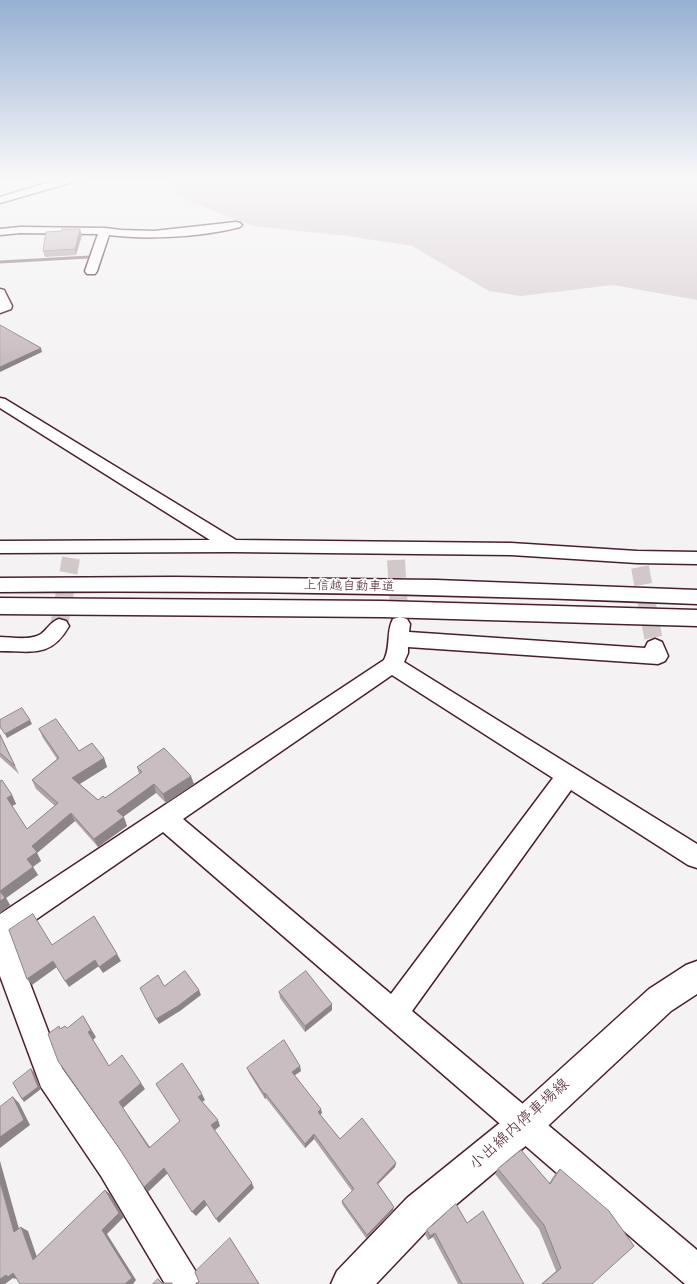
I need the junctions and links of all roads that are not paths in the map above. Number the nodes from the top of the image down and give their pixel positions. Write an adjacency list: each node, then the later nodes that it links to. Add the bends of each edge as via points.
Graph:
1 (103, 238): 2 (street)
2 (91, 271)
3 (0, 294): 4 (street, via 6,306)
4 (0, 309)
5 (0, 402): 6 (street)
6 (232, 546): 7 (street, via 74,552); 8 (street, via 396,554 511,549 638,562)
7 (0, 547)
8 (697, 558)
9 (0, 585): 10 (main road, 上信越自動車道, via 386,587)
10 (697, 597)
11 (0, 606): 12 (main road, 上信越自動車道, via 382,608)
12 (697, 618)
13 (59, 626): 14 (street, via 42,644)
14 (0, 644)
15 (655, 648): 16 (street, via 658,656 400,632 398,653)
16 (392, 665): 17 (street); 18 (street)
17 (569, 775): 19 (street); 23 (street)
18 (164, 818): 20 (street); 23 (street)
19 (697, 857)
20 (0, 929)
21 (0, 939): 26 (street, via 51,1077 112,1165)
22 (697, 976): 24 (main road, 小出綿内停車場線, via 660,1000)
23 (393, 1014): 24 (street)
24 (523, 1126): 25 (street); 27 (main road, 小出綿内停車場線, via 420,1212)
25 (697, 1272)
26 (184, 1284)
27 (350, 1284)

